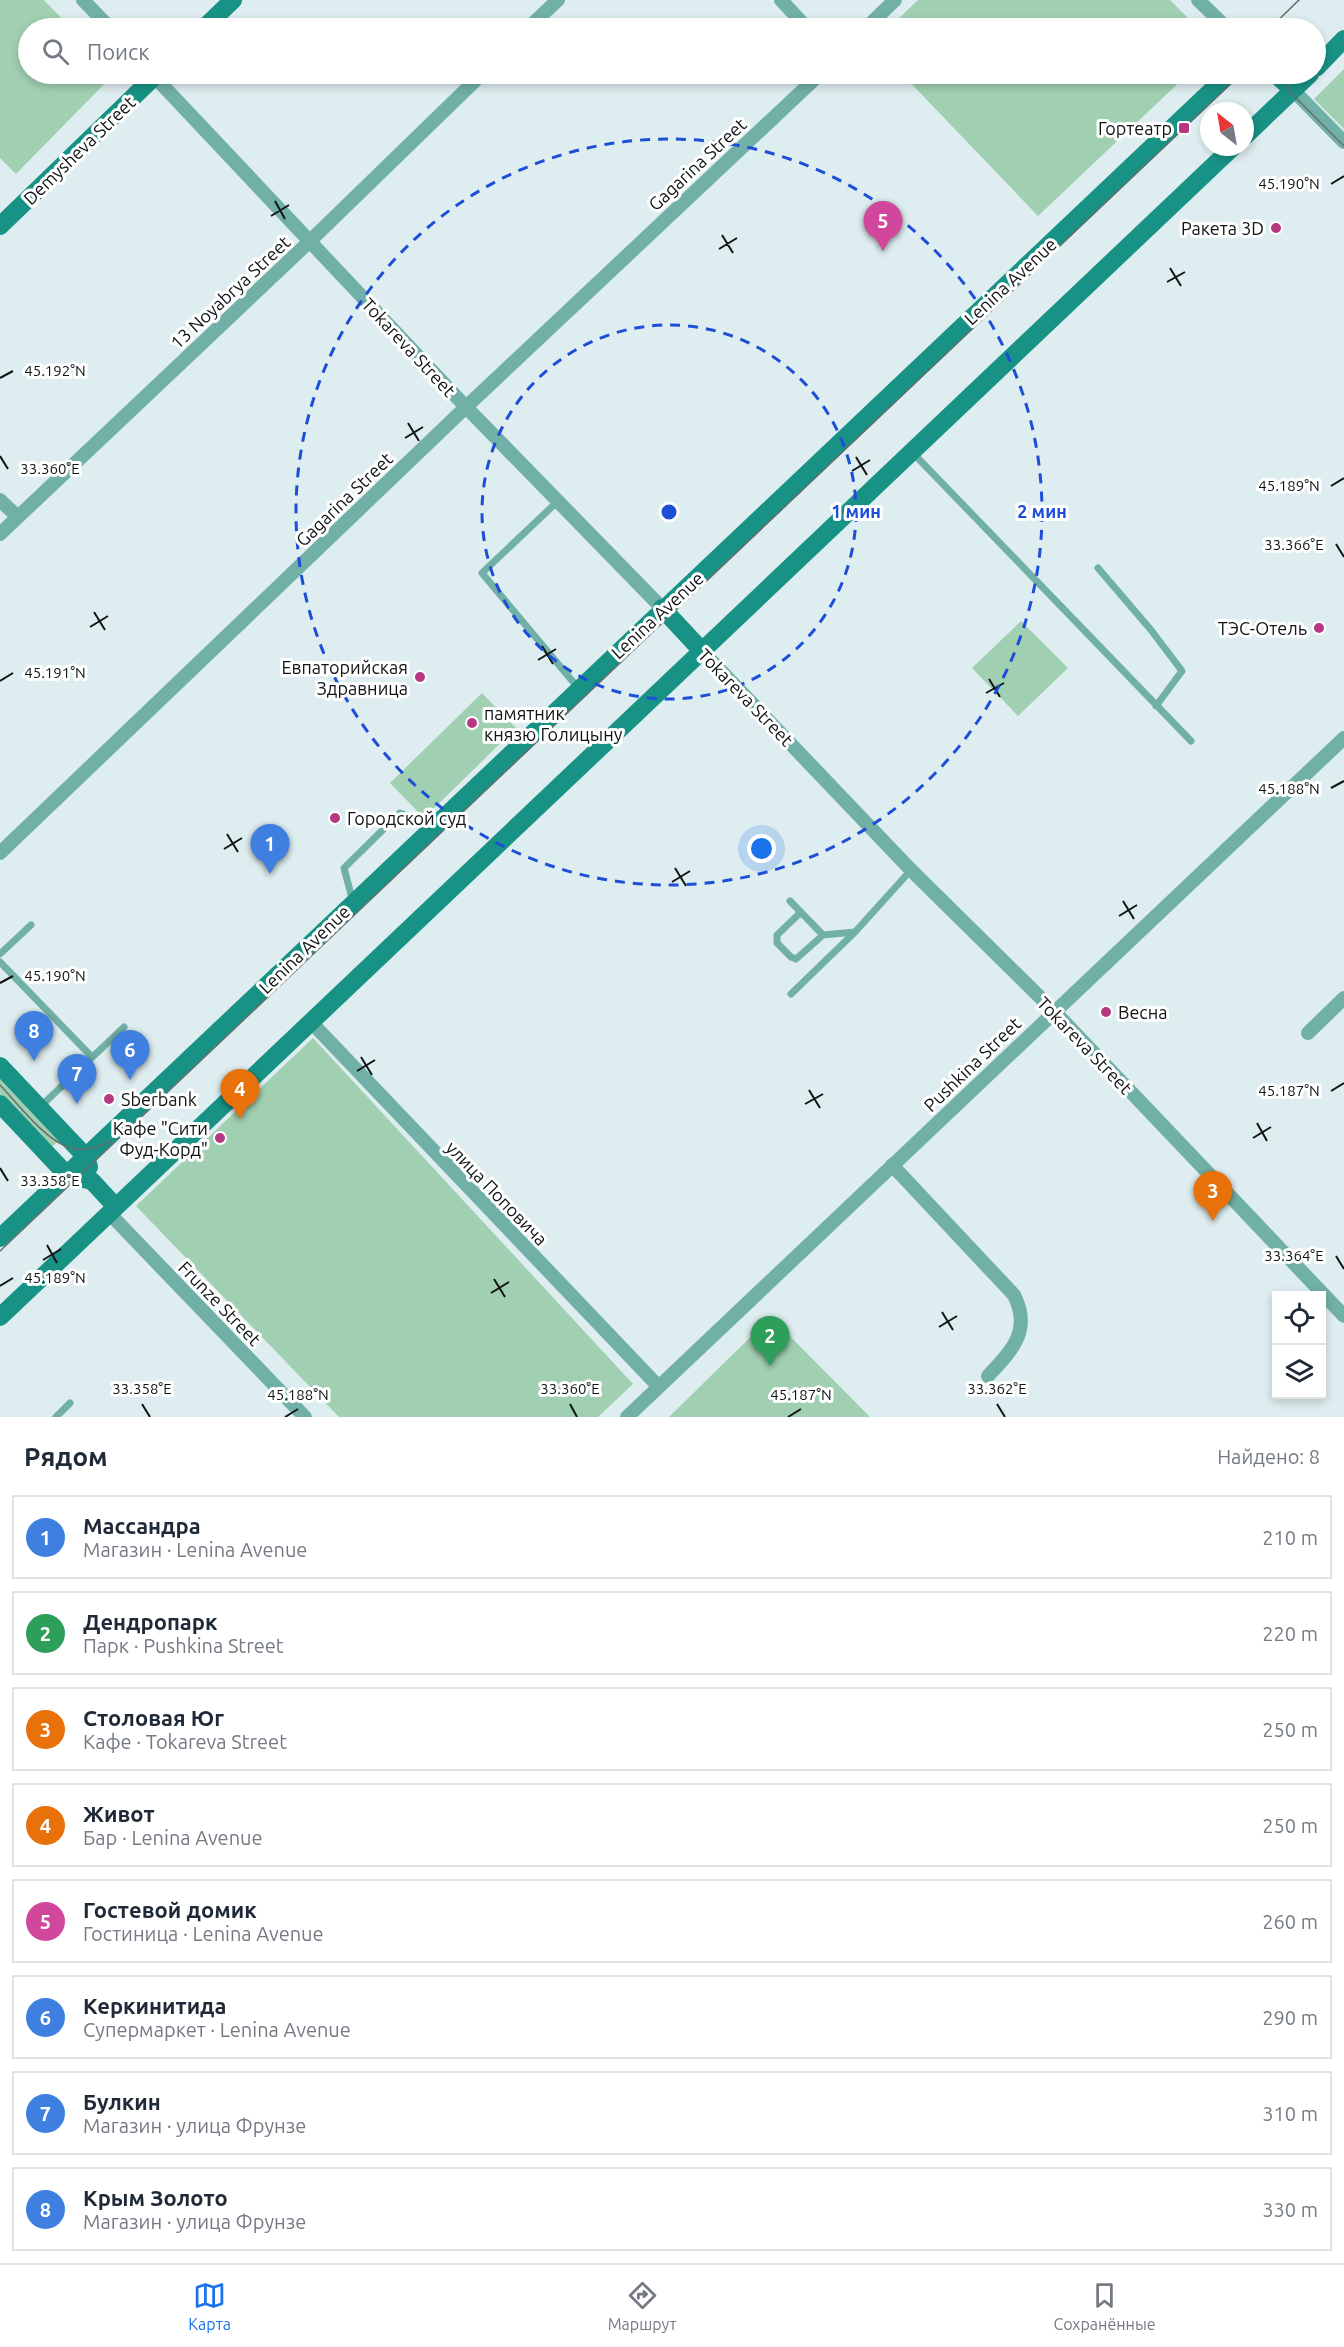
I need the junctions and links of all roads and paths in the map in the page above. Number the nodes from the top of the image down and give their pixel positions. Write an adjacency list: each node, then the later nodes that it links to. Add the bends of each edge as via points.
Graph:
1 (83, 0): 7 (street)
2 (233, 0): 8 (street)
3 (558, 0): 9 (street)
4 (781, 0): 10 (street)
5 (895, 0): 11 (street)
6 (1198, 0): 12 (street)
7 (100, 18)
8 (214, 18)
9 (539, 18)
10 (798, 18)
11 (876, 18)
12 (1217, 18)
13 (1343, 39): 14 (street); 15 (street)
14 (1326, 45)
15 (1326, 57)
16 (145, 84): 27 (street, Demysheva Street)
17 (164, 84): 28 (street, Tokareva Street)
18 (472, 84): 28 (street, 13 Noyabrya Street)
19 (809, 84): 29 (street, Gagarina Street)
20 (1218, 84): 36 (street, Lenina Avenue)
21 (1286, 84): 23 (street)
22 (1299, 84): 23 (street)
23 (1293, 90): 24 (street); 25 (street)
24 (1254, 127)
25 (1344, 142)
26 (1224, 156): 30 (street)
27 (0, 226)
28 (310, 241): 29 (street, Tokareva Street); 33 (street, 13 Noyabrya Street)
29 (466, 407): 32 (street, Tokareva Street); 43 (street, Gagarina Street)
30 (912, 452): 37 (street); 39 (lane)
31 (0, 500): 33 (street)
32 (557, 502): 36 (street, Tokareva Street); 38 (lane, via 482,573)
33 (18, 517): 34 (street, 13 Noyabrya Street)
34 (0, 534)
35 (1098, 568): 39 (lane, via 1182,670)
36 (662, 608): 37 (street, Tokareva Street); 38 (street, Lenina Avenue)
37 (702, 651): 44 (street, Tokareva Street); 56 (street)
38 (579, 689): 42 (street, Lenina Avenue)
39 (1156, 706): 41 (lane)
40 (1344, 738): 55 (street, Pushkina Street)
41 (1191, 741)
42 (434, 826): 46 (street, Lenina Avenue); 46 (lane, via 400,813 344,868)
43 (0, 853)
44 (911, 870): 49 (lane); 55 (street, Tokareva Street)
45 (790, 901): 47 (lane)
46 (353, 903): 63 (street, Lenina Avenue)
47 (801, 912): 50 (lane); 50 (lane, via 777,934 777,943 796,959)
48 (32, 925): 51 (lane)
49 (855, 932): 50 (lane); 53 (lane)
50 (823, 935)
51 (0, 954)
52 (0, 962): 59 (lane)
53 (791, 994)
54 (1344, 998): 58 (street)
55 (1054, 1011): 64 (street, Pushkina Street); 69 (street, Tokareva Street)
56 (311, 1022): 67 (street); 72 (street, улица Поповича)
57 (124, 1027): 59 (lane)
58 (1308, 1033)
59 (92, 1057): 62 (lane)
60 (0, 1066): 62 (street)
61 (0, 1104): 65 (street)
62 (40, 1107): 63 (street)
63 (86, 1157): 65 (street, Lenina Avenue); 66 (street)
64 (892, 1165): 71 (street, via 1014,1295 1022,1311 1020,1335); 72 (street, Pushkina Street)
65 (67, 1174): 66 (street); 68 (street, Lenina Avenue)
66 (92, 1181): 67 (street)
67 (112, 1210): 70 (street); 75 (street, Frunze Street)
68 (0, 1238)
69 (1344, 1316)
70 (0, 1317)
71 (988, 1376)
72 (658, 1387): 76 (street, Pushkina Street)
73 (70, 1403): 74 (lane)
74 (56, 1417)
75 (305, 1417)
76 (627, 1417)

